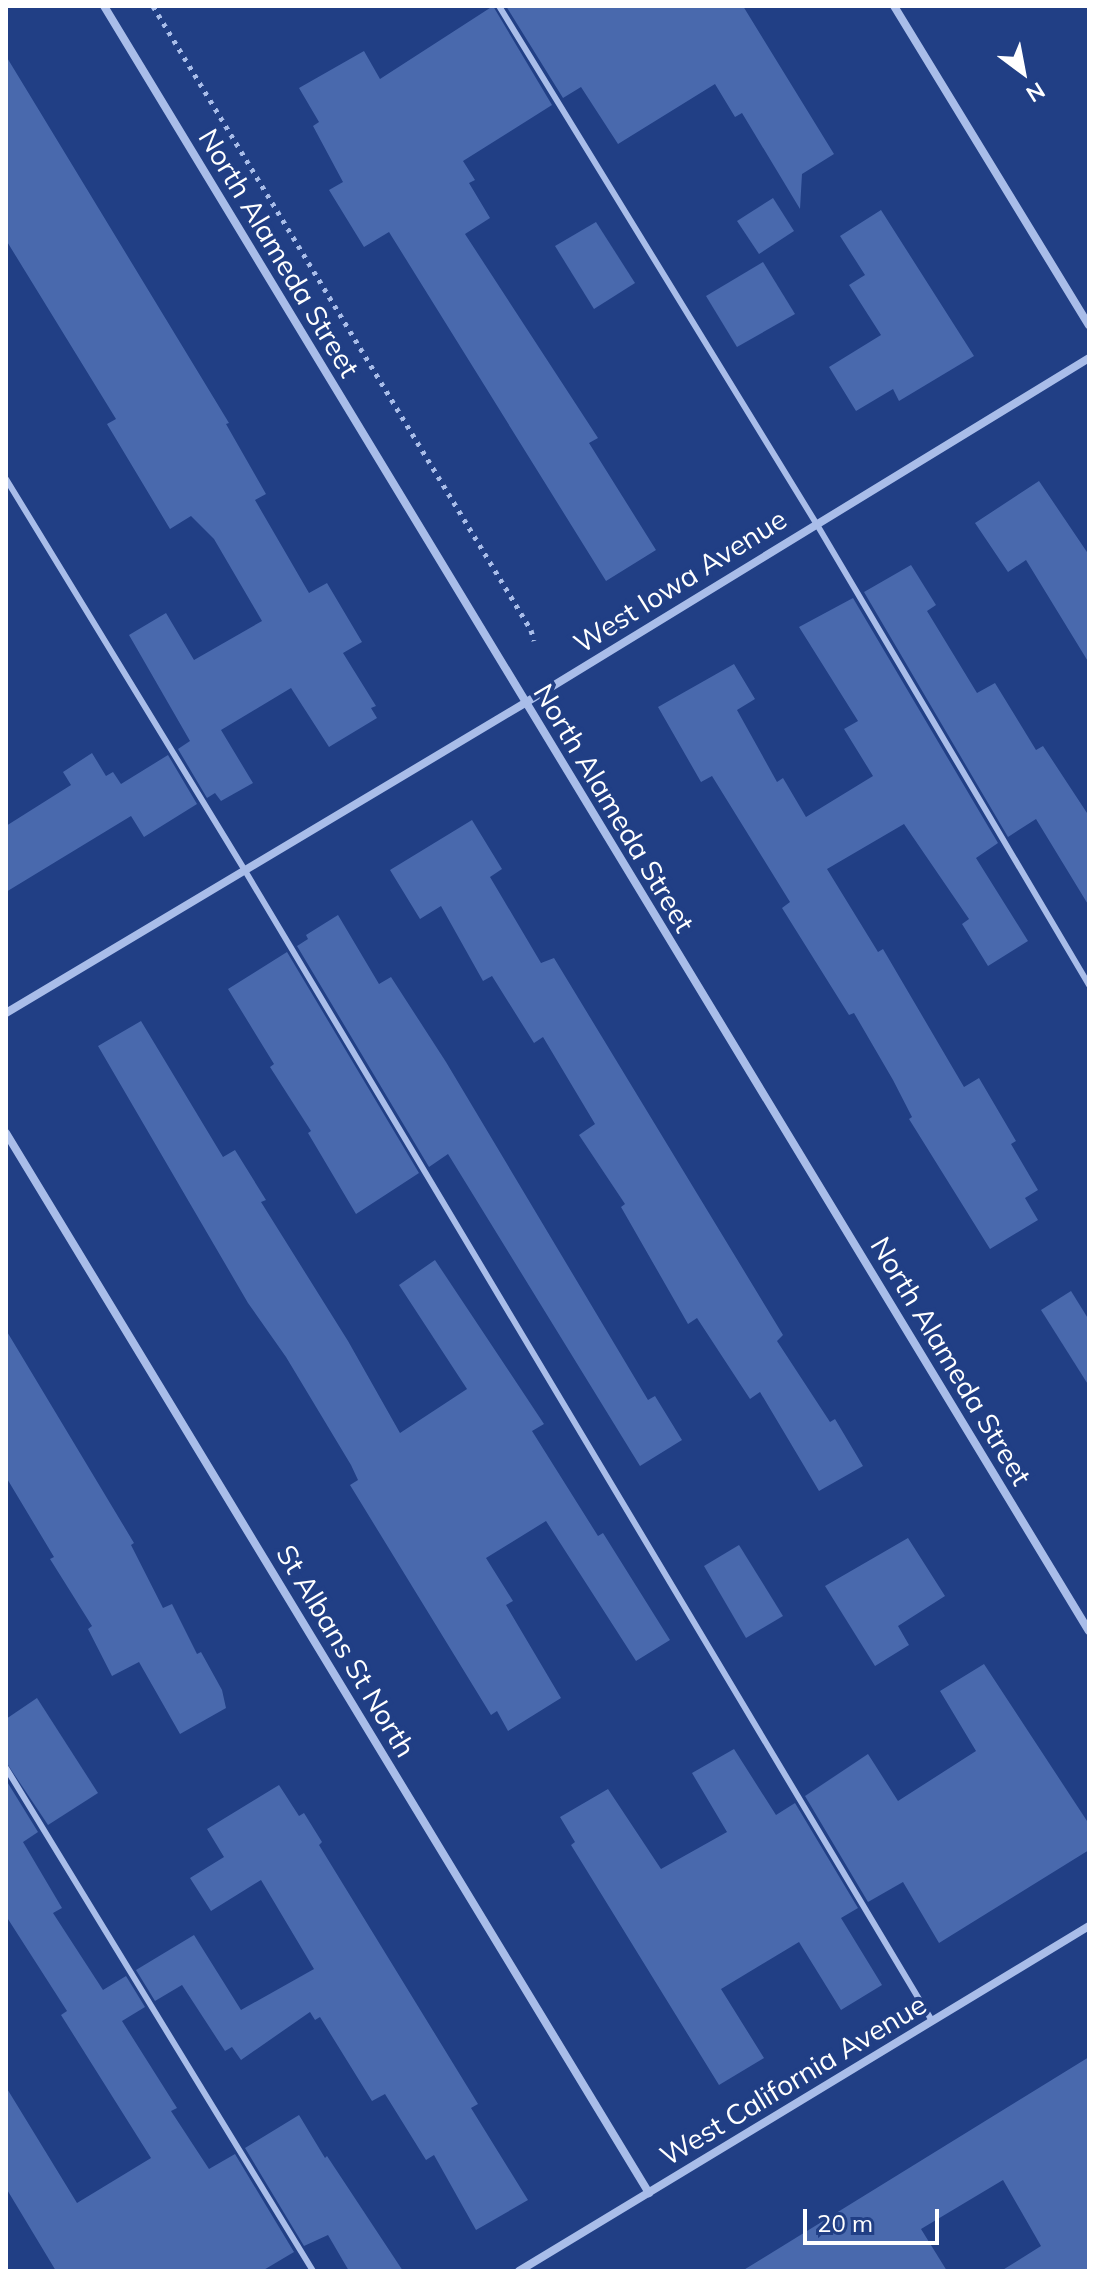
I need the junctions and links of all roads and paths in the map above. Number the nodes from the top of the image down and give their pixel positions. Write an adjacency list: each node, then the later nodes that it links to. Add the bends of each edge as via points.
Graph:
1 (104, 6): 10 (street, North Alameda Street)
2 (153, 6): 9 (path)
3 (499, 6): 8 (lane)
4 (894, 6): 5 (street)
5 (1089, 325)
6 (1089, 358): 8 (street, West Iowa Avenue)
7 (6, 479): 11 (lane)
8 (816, 523): 10 (street, West Iowa Avenue); 12 (lane)
9 (534, 641)
10 (525, 703): 11 (street, West Iowa Avenue); 15 (street, North Alameda Street)
11 (244, 869): 13 (street, West Iowa Avenue); 18 (lane)
12 (1089, 985)
13 (6, 1013)
14 (6, 1133): 19 (street, St Albans St North)
15 (1089, 1631)
16 (6, 1768): 20 (lane)
17 (1089, 1926): 18 (street, West California Avenue)
18 (932, 2021): 19 (street, West California Avenue)
19 (649, 2193): 21 (street, West California Avenue)
20 (313, 2271)
21 (519, 2271)

